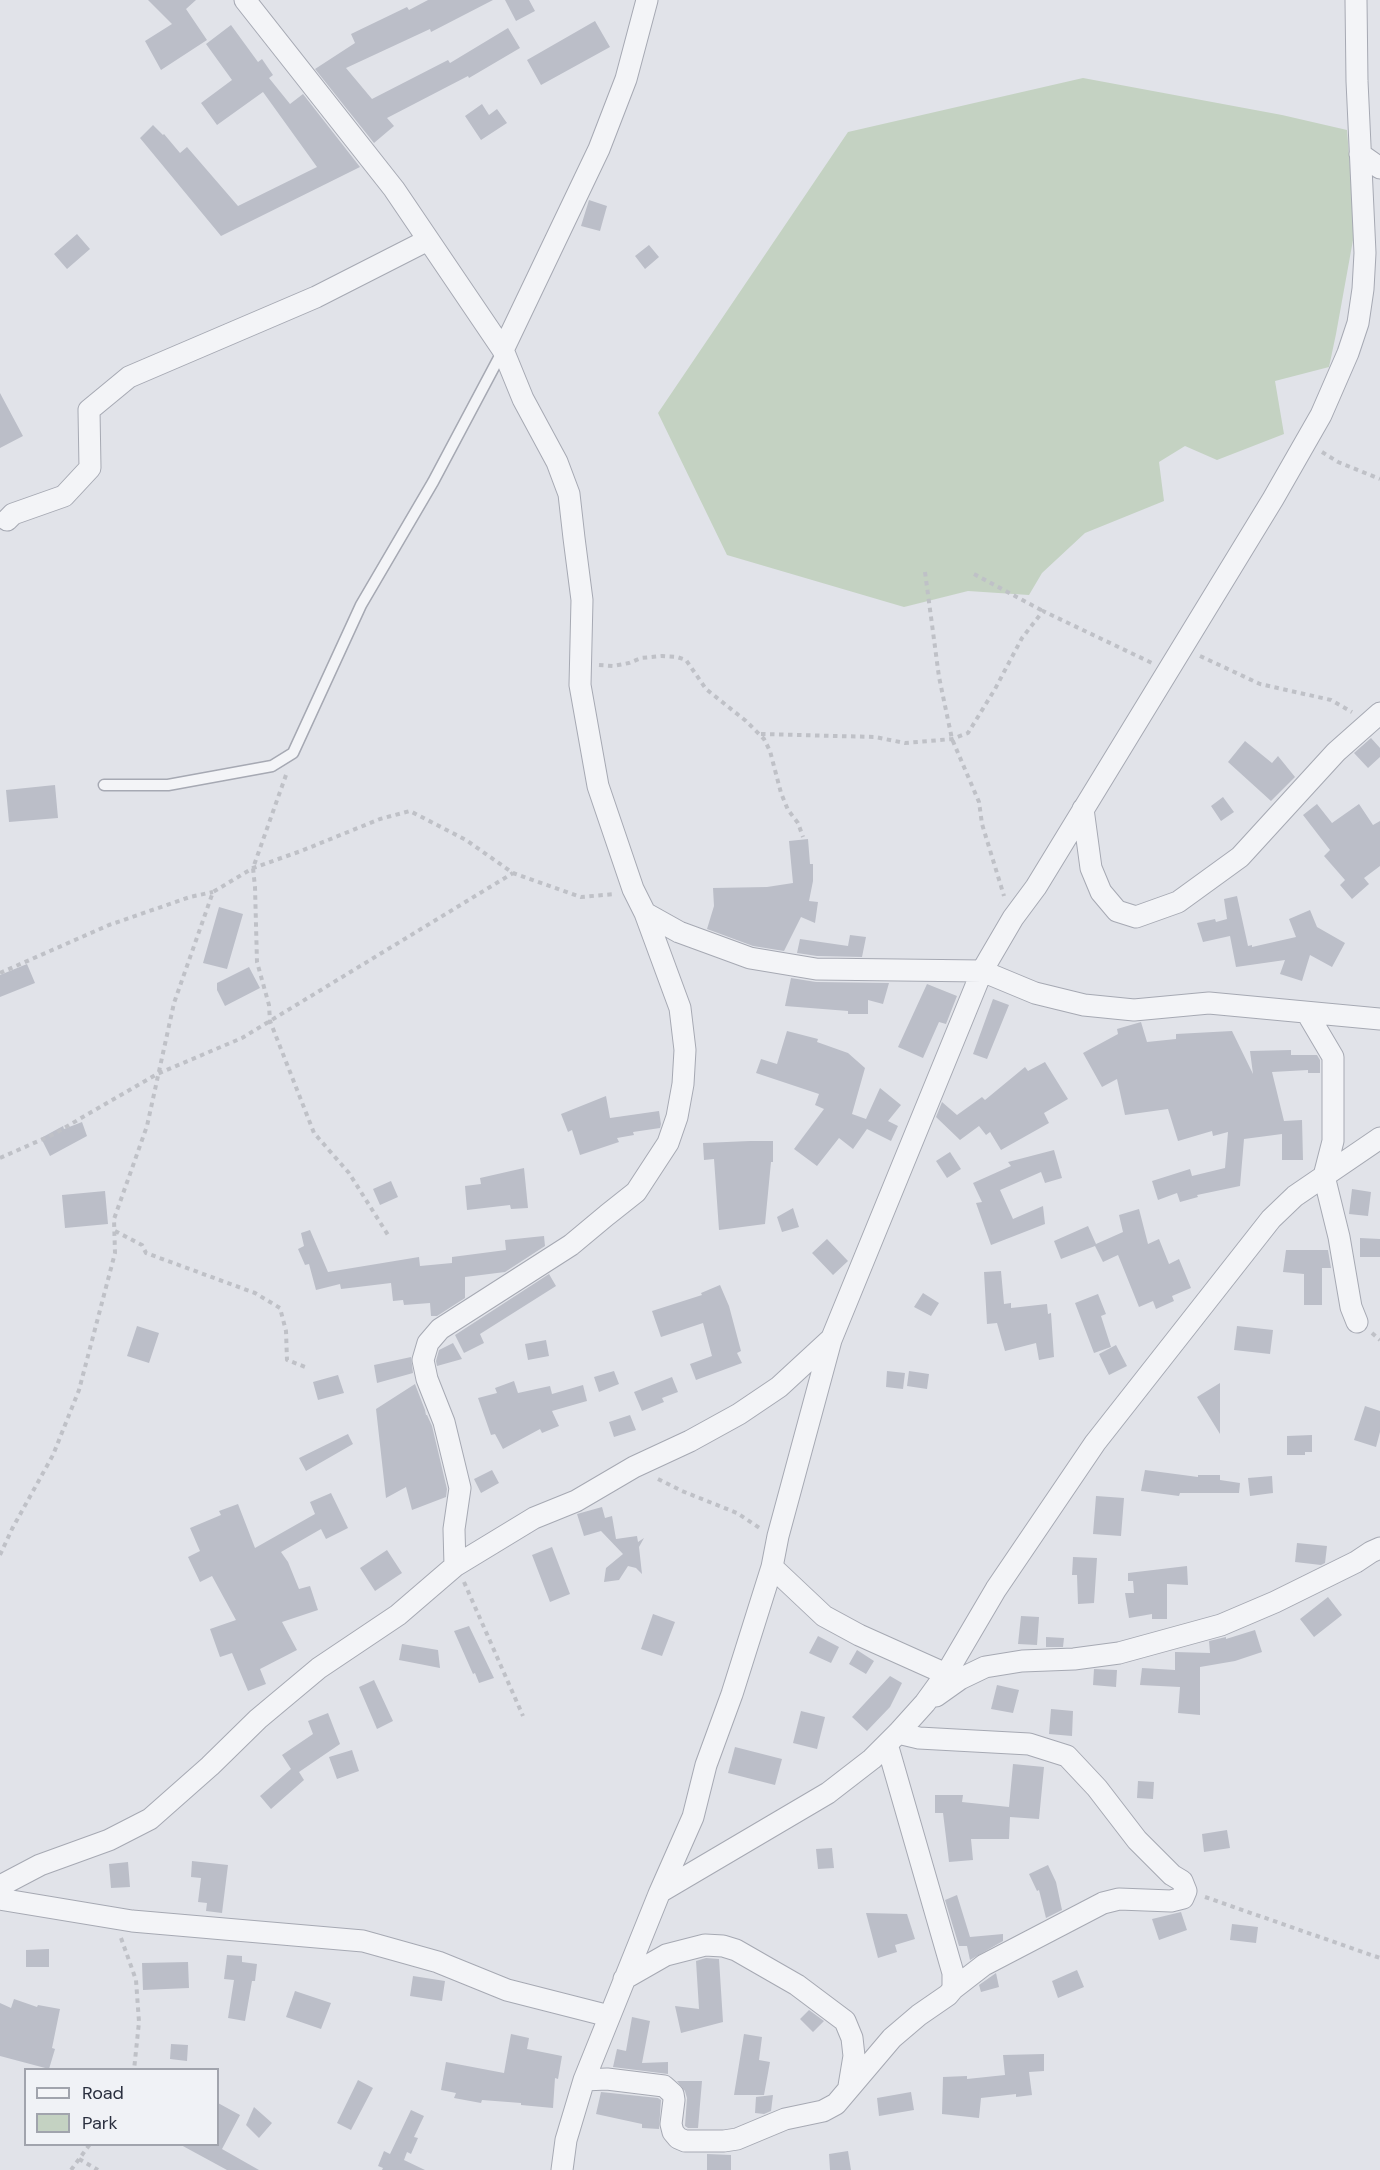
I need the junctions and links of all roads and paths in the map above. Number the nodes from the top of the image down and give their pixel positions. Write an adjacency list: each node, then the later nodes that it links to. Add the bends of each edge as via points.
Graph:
1 (245, 0): 6 (street, via 394,189)
2 (647, 0): 7 (street, via 626,79 599,149)
3 (1356, 0): 4 (street)
4 (1360, 154): 5 (street); 8 (street, via 1365,253 1358,323 1336,384)
5 (1380, 168)
6 (428, 240): 7 (street); 10 (street, via 316,297 129,377 89,410 90,468 63,496 13,514)
7 (503, 350): 15 (street, via 569,494 582,600); 20 (lane, via 433,482 361,605)
8 (1306, 442): 9 (path, via 1338,462); 14 (street)
9 (1380, 479)
10 (7, 520)
11 (925, 572): 19 (path)
12 (974, 574): 13 (path)
13 (1044, 611): 16 (path, via 1158,666); 19 (path, via 1022,638 968,733)
14 (1183, 648): 16 (street); 17 (path, via 1260,684 1331,700)
15 (581, 659): 18 (path, via 585,664 613,666 651,657 686,660 706,689); 27 (street, via 580,685 598,786)
16 (1171, 667): 22 (street)
17 (1375, 717): 22 (street, via 1336,752 1240,857 1178,902 1136,917 1117,910 1101,892 1091,868)
18 (761, 734): 19 (path, via 874,737 905,743); 23 (path, via 788,810)
19 (952, 739): 29 (path, via 978,802 999,882)
20 (294, 753): 21 (lane, via 272,765 168,785); 24 (path)
21 (104, 784)
22 (1083, 808): 29 (street)
23 (803, 837)
24 (253, 868): 25 (path, via 410,811 466,840); 26 (path); 34 (path, via 257,962)
25 (513, 873): 27 (path, via 581,897); 34 (path)
26 (213, 892): 31 (path, via 108,925); 35 (path, via 174,1003)
27 (635, 892): 28 (street)
28 (645, 913): 30 (street, via 679,932 761,960 816,969); 48 (street, via 680,1008 685,1050 677,1117 668,1143 636,1192 571,1245 440,1329 428,1343 423,1360 460,1488 454,1529)
29 (1013, 918): 30 (street)
30 (982, 971): 32 (street, via 1035,993 1084,1005 1134,1010 1209,1003); 42 (street)
31 (0, 973)
32 (1307, 1013): 33 (street); 38 (street, via 1333,1057 1333,1141)
33 (1380, 1019)
34 (270, 1021): 35 (path, via 242,1038); 40 (path, via 314,1133 349,1173)
35 (157, 1074): 37 (path, via 52,1135); 39 (path, via 147,1126 114,1219)
36 (1380, 1138): 38 (street)
37 (0, 1158)
38 (1324, 1176): 41 (street); 50 (street, via 1271,1219 1095,1443 996,1589)
39 (114, 1230): 43 (path, via 142,1245 146,1253 255,1293 280,1308 287,1360); 47 (path, via 115,1252 79,1390 53,1455)
40 (388, 1235)
41 (1357, 1322)
42 (831, 1340): 44 (street, via 779,1387 739,1414); 45 (street)
43 (308, 1368)
44 (637, 1466): 45 (path); 48 (street, via 576,1501 534,1518)
45 (778, 1536): 49 (street)
46 (1380, 1548): 51 (street, via 1221,1625 1119,1653 986,1667)
47 (0, 1555)
48 (455, 1566): 52 (path); 54 (street, via 398,1615 319,1668 150,1819)
49 (772, 1567): 50 (street, via 824,1616); 56 (street, via 706,1765 693,1817)
50 (946, 1674): 51 (street)
51 (925, 1703): 53 (street)
52 (523, 1716)
53 (893, 1738): 55 (street, via 1029,1744 1067,1756 1137,1840 1182,1881); 56 (street, via 828,1792); 61 (street, via 953,1973)
54 (0, 1886)
55 (1186, 1891): 59 (path); 61 (street, via 1183,1898 1171,1901 1119,1899 1103,1903 984,1965)
56 (660, 1892): 60 (street)
57 (0, 1899): 58 (street)
58 (103, 1916): 62 (street, via 363,1941 438,1962 507,1990); 63 (path, via 121,1938 136,1980 139,2022)
59 (1380, 1958)
60 (624, 1979): 62 (street); 65 (street, via 666,1955 705,1945 736,1950 845,2020 854,2056)
61 (953, 1989): 65 (street, via 892,2038)
62 (609, 2016): 64 (street)
63 (134, 2068)
64 (584, 2080): 65 (street, via 618,2080 670,2089 674,2100 673,2132 685,2141 737,2139 785,2119 823,2111 836,2104); 70 (street, via 566,2140)
65 (848, 2090)
66 (89, 2146): 67 (path)
67 (79, 2159): 68 (path); 69 (path)
68 (71, 2170)
69 (98, 2170)
70 (562, 2170)

